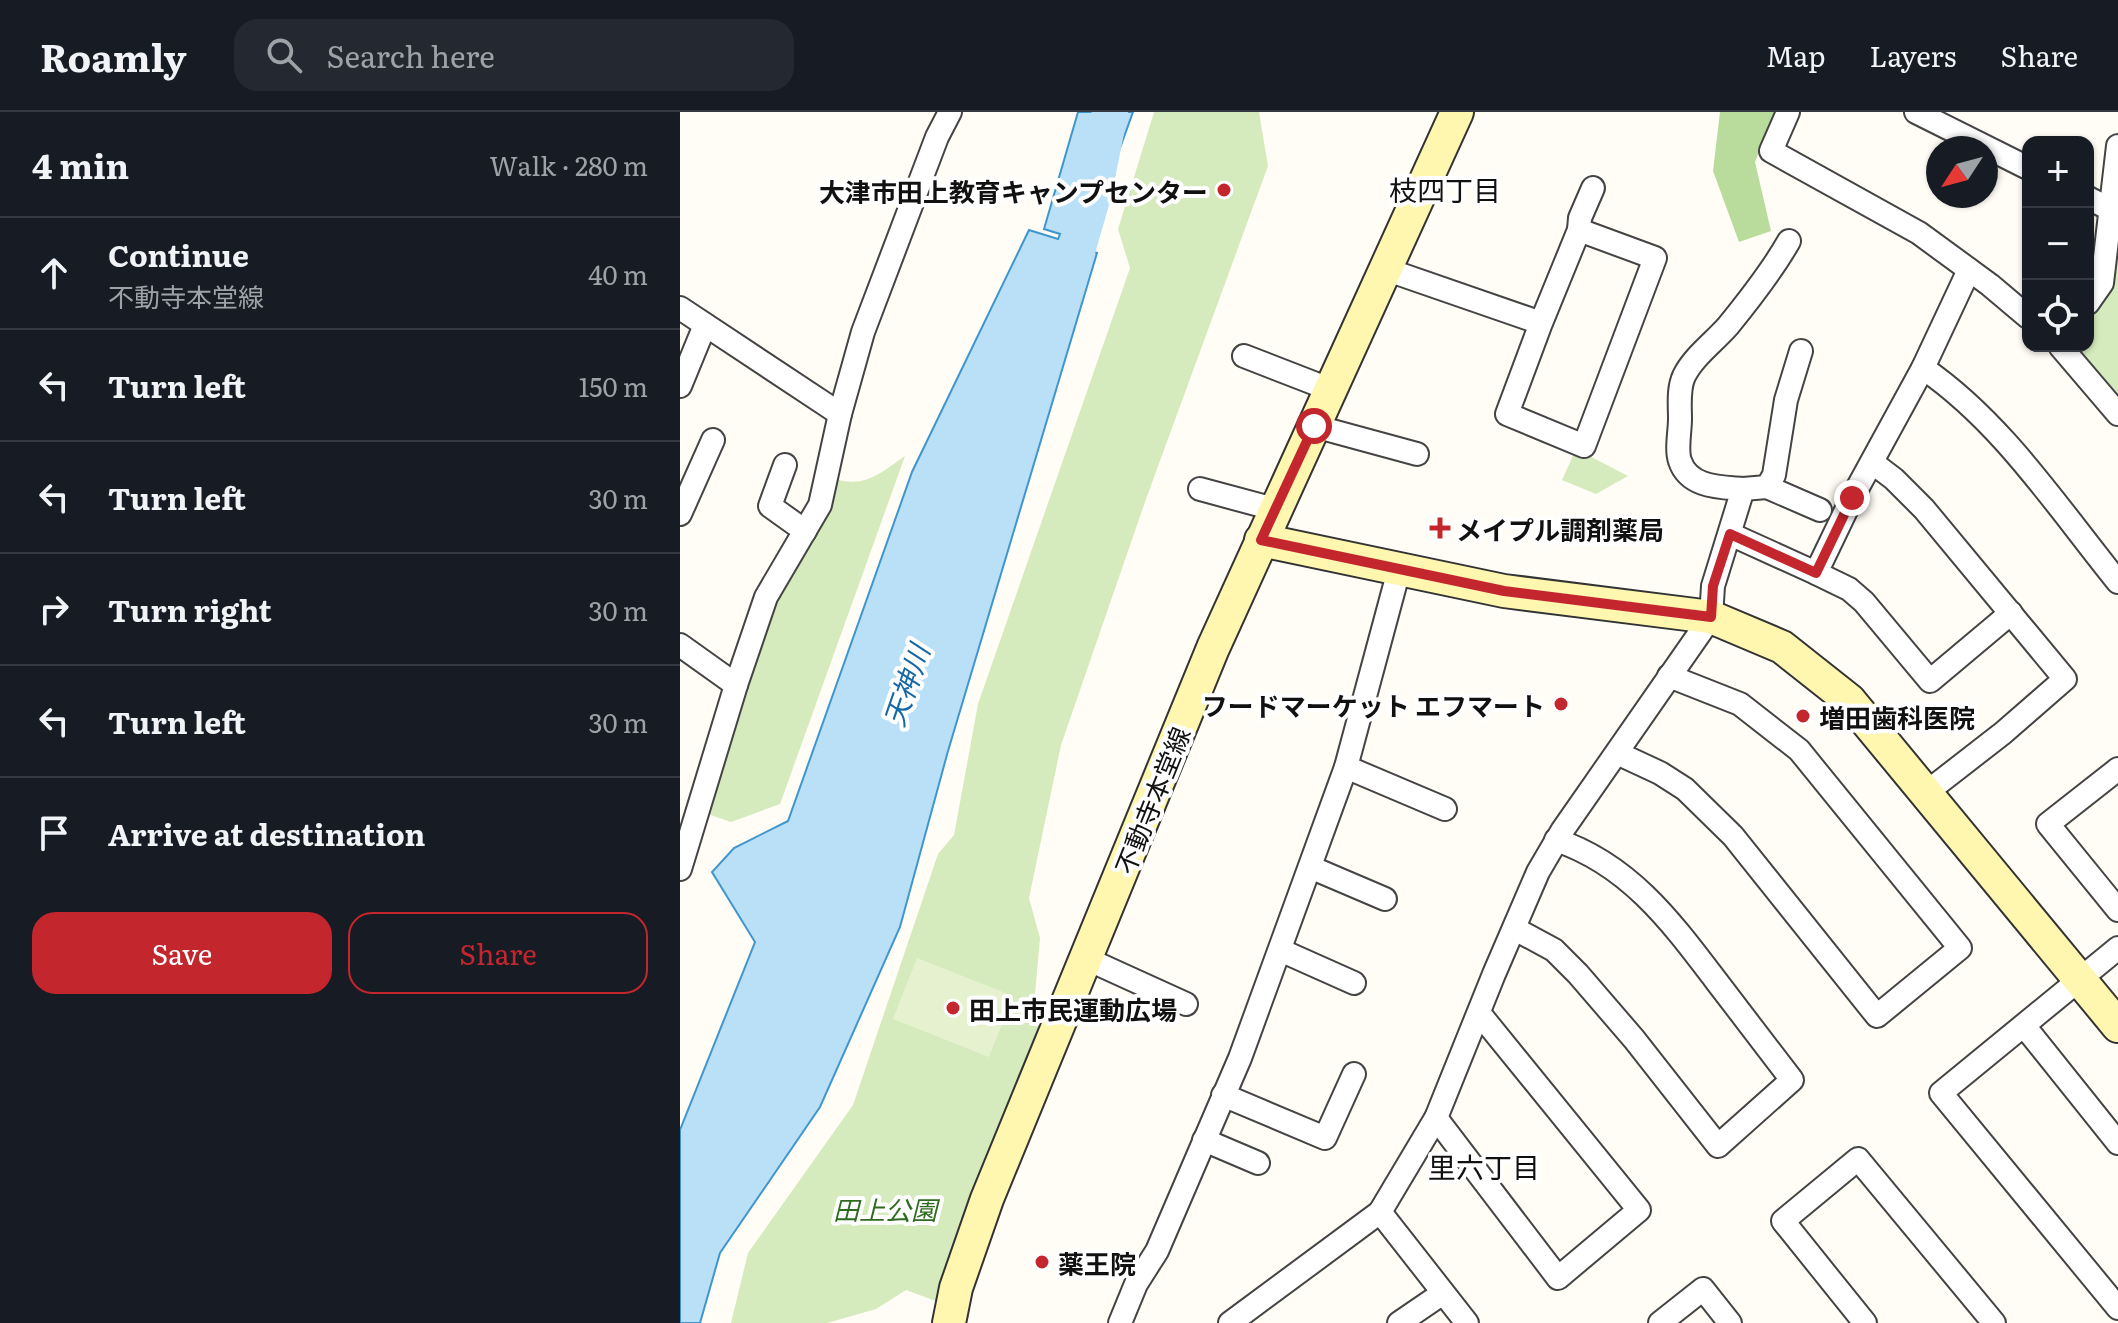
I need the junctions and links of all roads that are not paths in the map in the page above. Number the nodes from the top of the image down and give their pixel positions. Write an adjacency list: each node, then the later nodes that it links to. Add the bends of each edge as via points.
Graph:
1 (950, 112): 25 (street, via 880,285)
2 (1457, 112): 12 (main road, 不動寺本堂線)
3 (1788, 112): 13 (street, via 1771,151 1919,233)
4 (1916, 112): 6 (street)
5 (2118, 146): 9 (street)
6 (2022, 165)
7 (1593, 188): 10 (street)
8 (2094, 201): 9 (street)
9 (2112, 210): 14 (street, via 2102,283)
10 (1579, 230): 17 (street); 17 (street, via 1655,258 1584,446 1507,414)
11 (1789, 241): 34 (street, via 1727,327 1698,357 1681,390 1680,460 1688,473 1712,486)
12 (1385, 269): 17 (street); 24 (main road, 不動寺本堂線)
13 (1969, 270): 16 (street); 22 (street)
14 (2094, 294)
15 (680, 308): 18 (street)
16 (2022, 312)
17 (1541, 323)
18 (705, 325): 23 (street); 25 (street)
19 (1801, 351): 32 (street)
20 (2065, 352): 26 (street)
21 (1244, 356): 24 (street)
22 (1923, 368): 30 (street); 43 (street, via 1993,428)
23 (680, 386)
24 (1329, 389): 27 (main road, 不動寺本堂線)
25 (840, 414): 38 (street, via 820,505)
26 (2118, 414)
27 (1314, 426): 29 (street); 35 (main road, 不動寺本堂線)
28 (713, 440): 37 (street)
29 (1417, 454)
30 (1873, 463): 42 (street); 44 (street, via 1924,509)
31 (785, 465): 38 (street, via 770,506)
32 (1767, 487): 34 (street); 36 (street)
33 (1200, 489): 35 (street)
34 (1743, 489): 39 (street)
35 (1274, 509): 40 (main road, 不動寺本堂線)
36 (1820, 510)
37 (680, 514)
38 (805, 531): 48 (street, via 766,597)
39 (1730, 534): 42 (street); 45 (street, via 1713,586)
40 (1261, 540): 41 (main road); 62 (main road, 不動寺本堂線)
41 (1399, 570): 45 (main road, via 1504,591); 50 (street)
42 (1816, 573): 44 (street, via 1864,602 1930,681)
43 (2118, 582)
44 (2011, 613): 52 (street, via 2065,679)
45 (1711, 617): 47 (street); 52 (main road, via 1782,647 1849,700)
46 (680, 645): 48 (street)
47 (1669, 676): 49 (street); 49 (street, via 1740,704 1799,750 1960,948 1877,1016 1733,836 1685,789)
48 (736, 685): 56 (street)
49 (1617, 753): 54 (street)
50 (1346, 767): 53 (street); 55 (street)
51 (2118, 769): 58 (street, via 2048,824)
52 (1927, 792): 63 (main road)
53 (1445, 809)
54 (1556, 840): 59 (street); 59 (street, via 1581,848 1640,888 1792,1080 1718,1146 1578,974 1554,950)
55 (1310, 867): 57 (street); 61 (street)
56 (680, 869)
57 (1385, 899)
58 (2118, 910)
59 (1515, 929): 66 (street)
60 (2118, 948): 63 (street)
61 (1280, 950): 64 (street); 70 (street)
62 (1087, 959): 65 (street); 78 (main road, 不動寺本堂線, via 987,1199)
63 (2081, 980): 67 (main road); 68 (street)
64 (1354, 983)
65 (1186, 1004)
66 (1479, 1013): 71 (street); 71 (street, via 1639,1210 1558,1278)
67 (2118, 1026)
68 (2025, 1027): 73 (street); 77 (street, via 1941,1093)
69 (1354, 1074): 70 (street, via 1325,1138)
70 (1223, 1095): 72 (street)
71 (1436, 1118): 75 (street)
72 (1204, 1140): 74 (street); 79 (street)
73 (2118, 1143)
74 (1258, 1163)
75 (1380, 1212): 76 (street); 80 (street)
76 (1443, 1293): 81 (street); 82 (street)
77 (2118, 1308)
78 (949, 1323)
79 (1120, 1323)
80 (1230, 1323)
81 (1399, 1323)
82 (1467, 1323)
83 (1660, 1323): 84 (street, via 1703,1289)
84 (1730, 1323)
85 (1865, 1323): 86 (street, via 1783,1221 1858,1159)
86 (1994, 1323)

